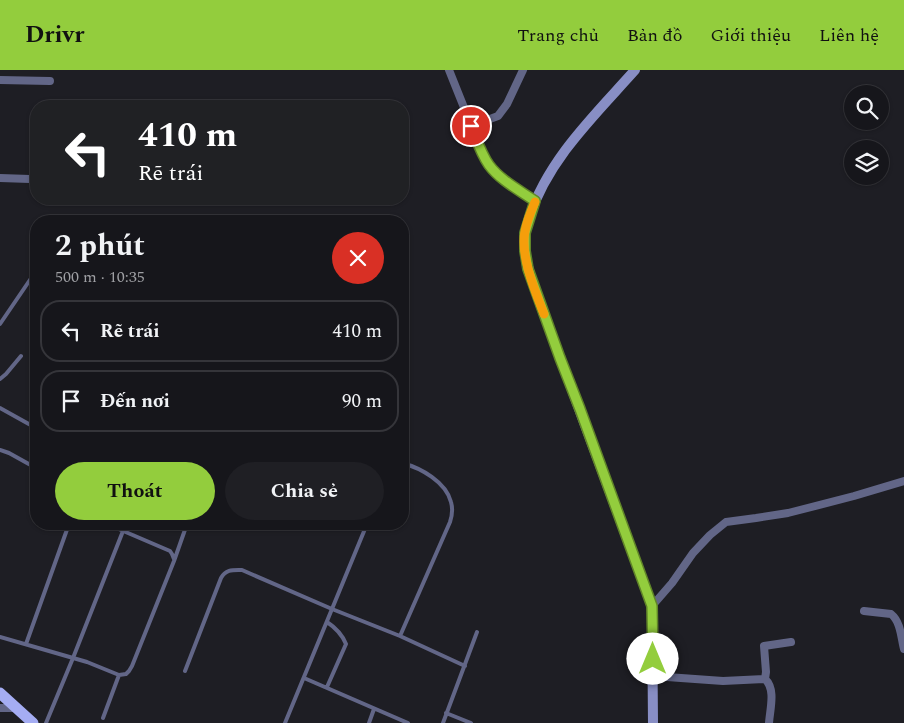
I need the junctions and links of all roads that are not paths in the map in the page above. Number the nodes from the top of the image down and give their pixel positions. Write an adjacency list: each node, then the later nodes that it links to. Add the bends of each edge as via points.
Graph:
1 (449, 70): 6 (street)
2 (522, 70): 6 (street, via 498,116)
3 (635, 70): 9 (main road, via 572,141)
4 (0, 80): 5 (street)
5 (50, 81)
6 (471, 126): 9 (street, via 488,165)
7 (0, 178): 8 (street)
8 (30, 179)
9 (535, 201): 25 (main road, via 525,233 528,269)
10 (30, 281): 11 (lane)
11 (0, 324)
12 (21, 356): 13 (lane)
13 (0, 379)
14 (0, 408): 15 (lane)
15 (30, 425)
16 (0, 450): 17 (lane)
17 (30, 464)
18 (409, 465): 30 (lane, via 442,486 452,503 452,515)
19 (904, 481): 25 (street, via 788,512 726,522 693,553)
20 (67, 530): 33 (lane)
21 (186, 530): 24 (lane)
22 (365, 530): 26 (lane)
23 (123, 531): 24 (lane, via 170,551); 35 (lane)
24 (174, 561): 38 (lane, via 132,666 126,674)
25 (652, 606): 39 (main road)
26 (332, 609): 28 (lane); 30 (lane); 37 (lane, via 242,570 223,573)
27 (864, 611): 34 (street, via 894,616)
28 (327, 622): 40 (lane); 42 (lane, via 335,627 346,644)
29 (477, 632): 36 (lane)
30 (400, 636): 36 (lane)
31 (0, 637): 33 (lane)
32 (791, 642): 41 (street, via 764,646)
33 (26, 644): 35 (lane)
34 (904, 649)
35 (73, 658): 38 (lane); 50 (lane)
36 (465, 666): 47 (lane)
37 (185, 671)
38 (119, 675): 48 (lane)
39 (653, 676): 41 (street, via 723,682); 56 (main road)
40 (304, 678): 42 (lane); 51 (lane)
41 (765, 678): 57 (street, via 771,695)
42 (327, 688): 46 (lane)
43 (0, 693): 45 (main road)
44 (0, 708): 45 (street)
45 (17, 708): 49 (main road)
46 (374, 709): 52 (lane); 53 (lane)
47 (446, 714): 54 (lane); 55 (lane)
48 (103, 718)
49 (33, 723)
50 (46, 723)
51 (285, 723)
52 (369, 723)
53 (408, 723)
54 (443, 723)
55 (472, 723)
56 (653, 723)
57 (769, 723)

